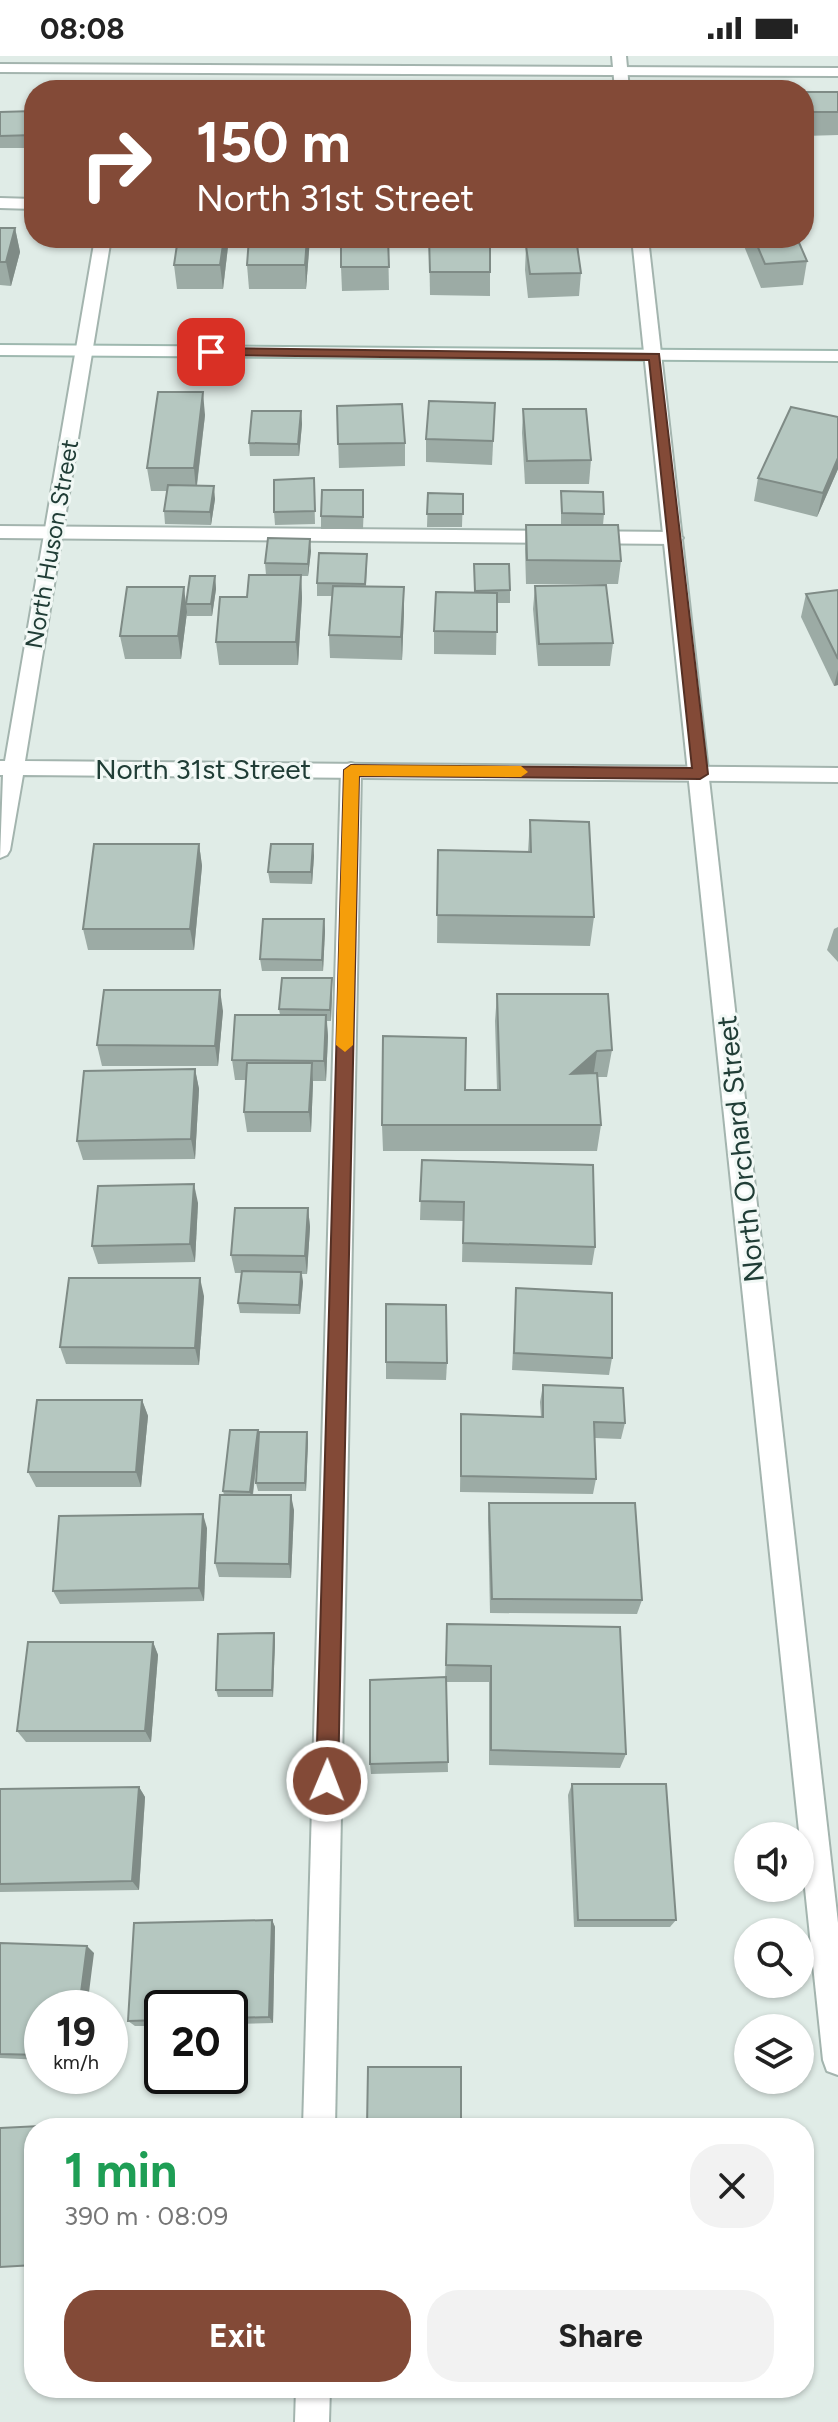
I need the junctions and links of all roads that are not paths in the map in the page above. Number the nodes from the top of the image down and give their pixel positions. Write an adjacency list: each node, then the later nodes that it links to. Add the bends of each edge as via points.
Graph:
1 (619, 56): 5 (street)
2 (133, 62): 3 (street); 5 (street)
3 (0, 68)
4 (838, 72): 5 (street)
5 (620, 73): 6 (street)
6 (621, 80)
7 (0, 203): 8 (street)
8 (24, 204)
9 (101, 248): 12 (street, North Huson Street)
10 (641, 248): 14 (street, North Orchard Street)
11 (0, 350): 12 (street)
12 (84, 351): 14 (street); 16 (street, North Huson Street)
13 (838, 356): 14 (street)
14 (655, 357): 17 (street, North Orchard Street)
15 (0, 532): 16 (street)
16 (53, 533): 17 (street); 18 (street, North Huson Street)
17 (674, 538): 20 (street, North Orchard Street)
18 (7, 768): 19 (street, North 31st Street); 22 (street, North Huson Street)
19 (351, 770): 20 (street, North 31st Street); 24 (street)
20 (700, 774): 21 (street, North 31st Street); 23 (street, North Orchard Street)
21 (838, 775)
22 (0, 850)
23 (838, 2060)
24 (319, 2118)
25 (313, 2398): 26 (street)
26 (312, 2422)

